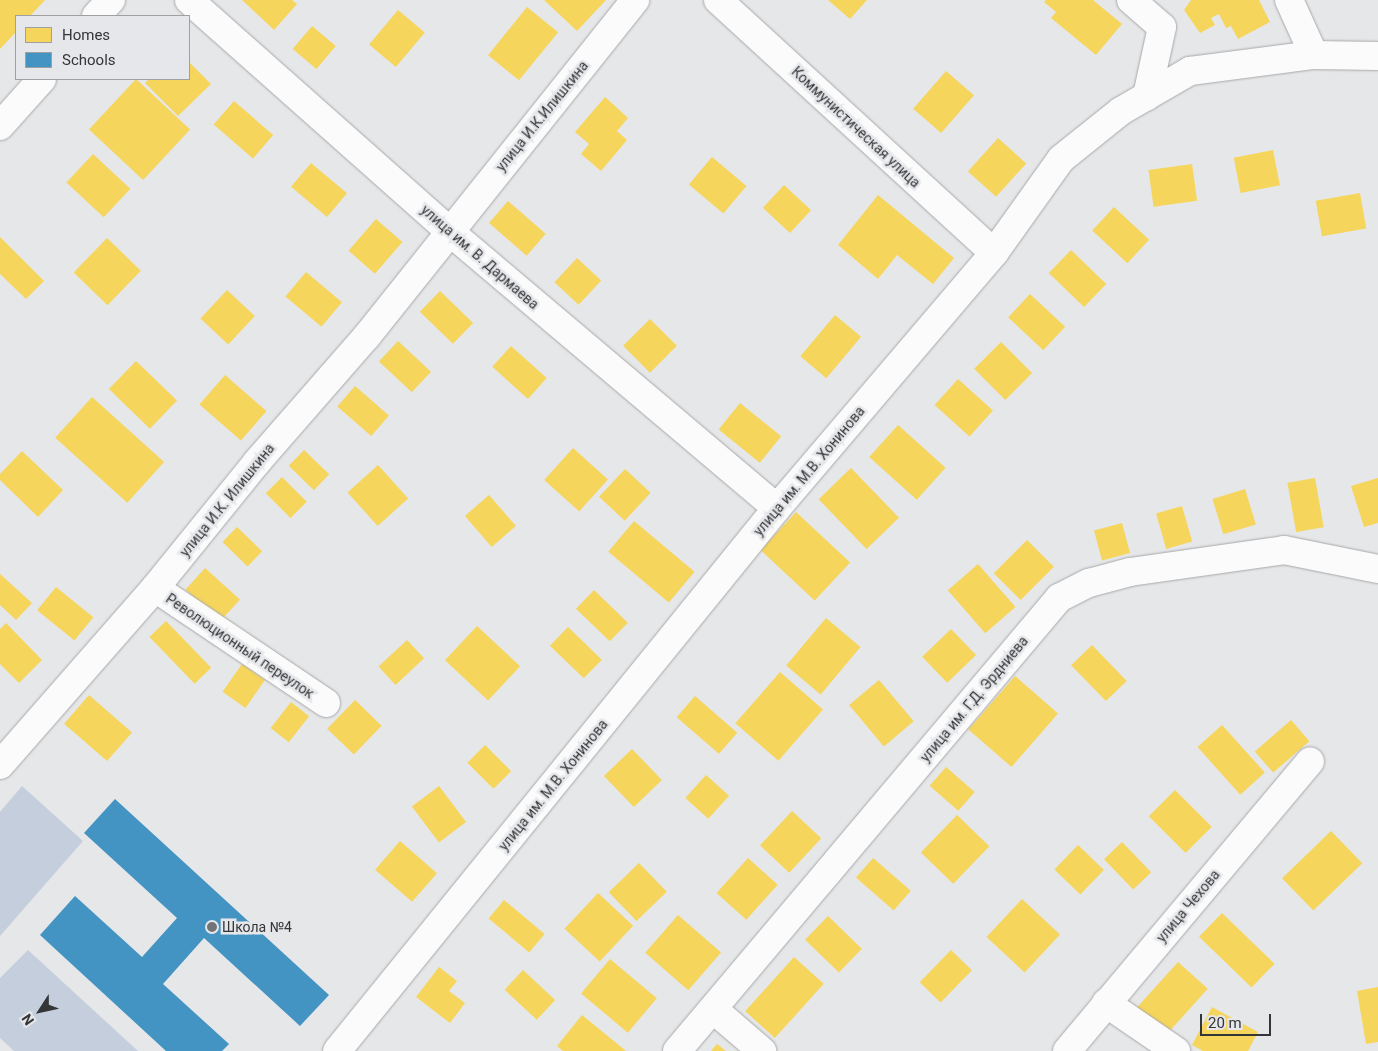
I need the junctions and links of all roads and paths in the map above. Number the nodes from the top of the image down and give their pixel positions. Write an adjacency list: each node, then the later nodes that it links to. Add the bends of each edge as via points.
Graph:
1 (111, 0): 7 (street)
2 (189, 0): 13 (street, улица им. В. Дармаева)
3 (635, 0): 13 (street, улица И.К.Илишкина)
4 (718, 0): 14 (street, Коммунистическая улица)
5 (1131, 0): 11 (street, via 1162,27)
6 (1290, 0): 8 (street)
7 (97, 15)
8 (1314, 55): 9 (street, улица им. М.В. Хонинова); 11 (street, улица им. М.В. Хонинова, via 1190,71)
9 (1378, 56)
10 (41, 80): 12 (street)
11 (1148, 96): 14 (street, улица им. М.В. Хонинова, via 1121,111 1061,159)
12 (0, 126)
13 (449, 231): 15 (street, улица им. В. Дармаева); 17 (street, улица И.К. Илишкина, via 367,336 257,462)
14 (994, 253): 15 (street, улица им. М.В. Хонинова)
15 (776, 508): 23 (street, улица им. М.В. Хонинова)
16 (1378, 569): 22 (street, улица им. Г.Д. Эрдниева, via 1284,550 1130,572 1089,583 1059,598)
17 (155, 588): 18 (street, Революционный переулок); 20 (street, улица И.К. Илишкина)
18 (326, 703)
19 (1310, 761): 21 (street, улица Чехова)
20 (0, 765)
21 (1106, 1003): 26 (street, улица Чехова); 27 (street)
22 (713, 1009): 24 (street, улица им. Г.Д. Эрдниева); 25 (street)
23 (337, 1051)
24 (677, 1051)
25 (762, 1051)
26 (1068, 1051)
27 (1176, 1051)

